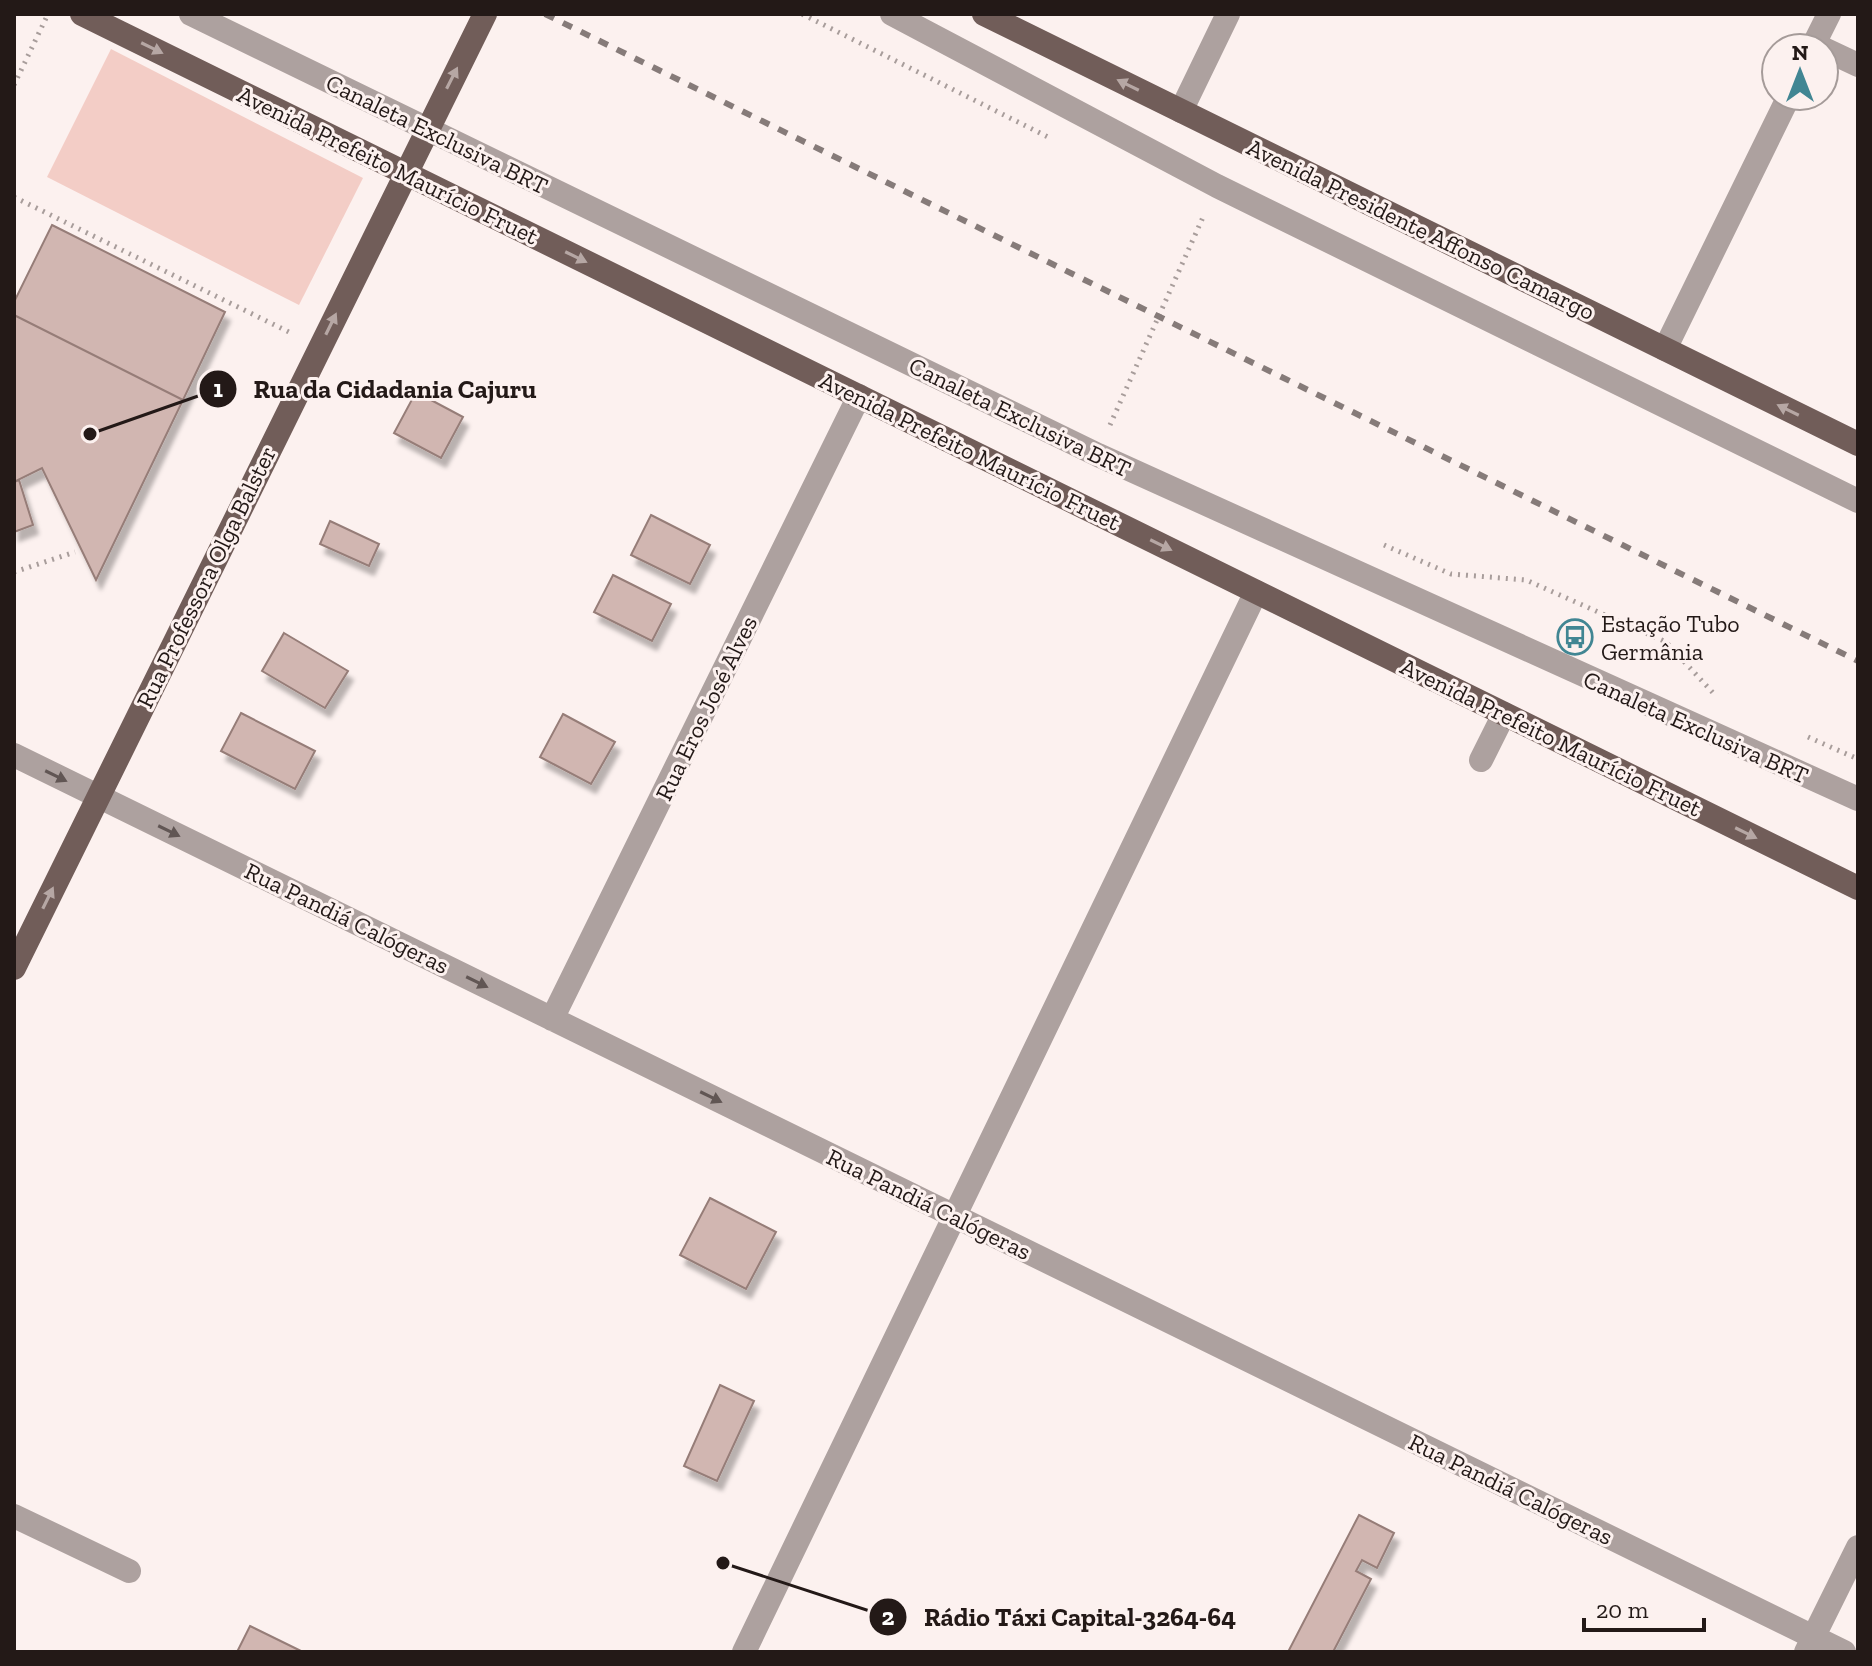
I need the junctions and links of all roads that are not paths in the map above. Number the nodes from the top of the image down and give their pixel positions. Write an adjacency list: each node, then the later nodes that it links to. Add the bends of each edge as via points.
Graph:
1 (82, 14): 10 (main road, Avenida Prefeito Maurício Fruet, one-way to 10)
2 (191, 14): 9 (street, Canaleta Exclusiva BRT)
3 (485, 14): 9 (main road, Rua Professora Olga Balster, one-way to 3)
4 (892, 14): 14 (street, via 1217,186)
5 (984, 14): 7 (main road, Avenida Presidente Affonso Camargo, one-way to 5)
6 (1228, 14): 7 (street)
7 (1181, 111): 11 (main road, Avenida Presidente Affonso Camargo)
8 (1781, 112): 11 (street)
9 (426, 130): 10 (main road, Rua Professora Olga Balster); 20 (street, Canaleta Exclusiva BRT, via 1098,455)
10 (405, 173): 12 (main road, Avenida Prefeito Maurício Fruet, one-way to 12); 19 (main road, Rua Professora Olga Balster, one-way to 10)
11 (1665, 349): 13 (main road, Avenida Presidente Affonso Camargo, one-way to 11)
12 (859, 396): 15 (main road, Avenida Prefeito Maurício Fruet, one-way to 15); 23 (street, Rua Eros José Alves)
13 (1858, 444)
14 (1858, 501)
15 (1256, 592): 16 (main road, Avenida Prefeito Maurício Fruet); 24 (street)
16 (1504, 714): 18 (street); 21 (main road, Avenida Prefeito Maurício Fruet, one-way to 21)
17 (14, 755): 19 (street, Rua Pandiá Calógeras, one-way to 19)
18 (1481, 760)
19 (99, 796): 22 (main road, Rua Professora Olga Balster, one-way to 19); 23 (street, Rua Pandiá Calógeras, one-way to 23)
20 (1858, 799)
21 (1858, 888)
22 (14, 968)
23 (552, 1019): 24 (street, Rua Pandiá Calógeras, one-way to 24)
24 (955, 1216): 28 (street, Rua Pandiá Calógeras); 29 (street)
25 (14, 1516): 27 (street)
26 (1858, 1547): 28 (street)
27 (129, 1571)
28 (1810, 1644): 30 (street, Rua Pandiá Calógeras)
29 (744, 1652)
30 (1844, 1652)

